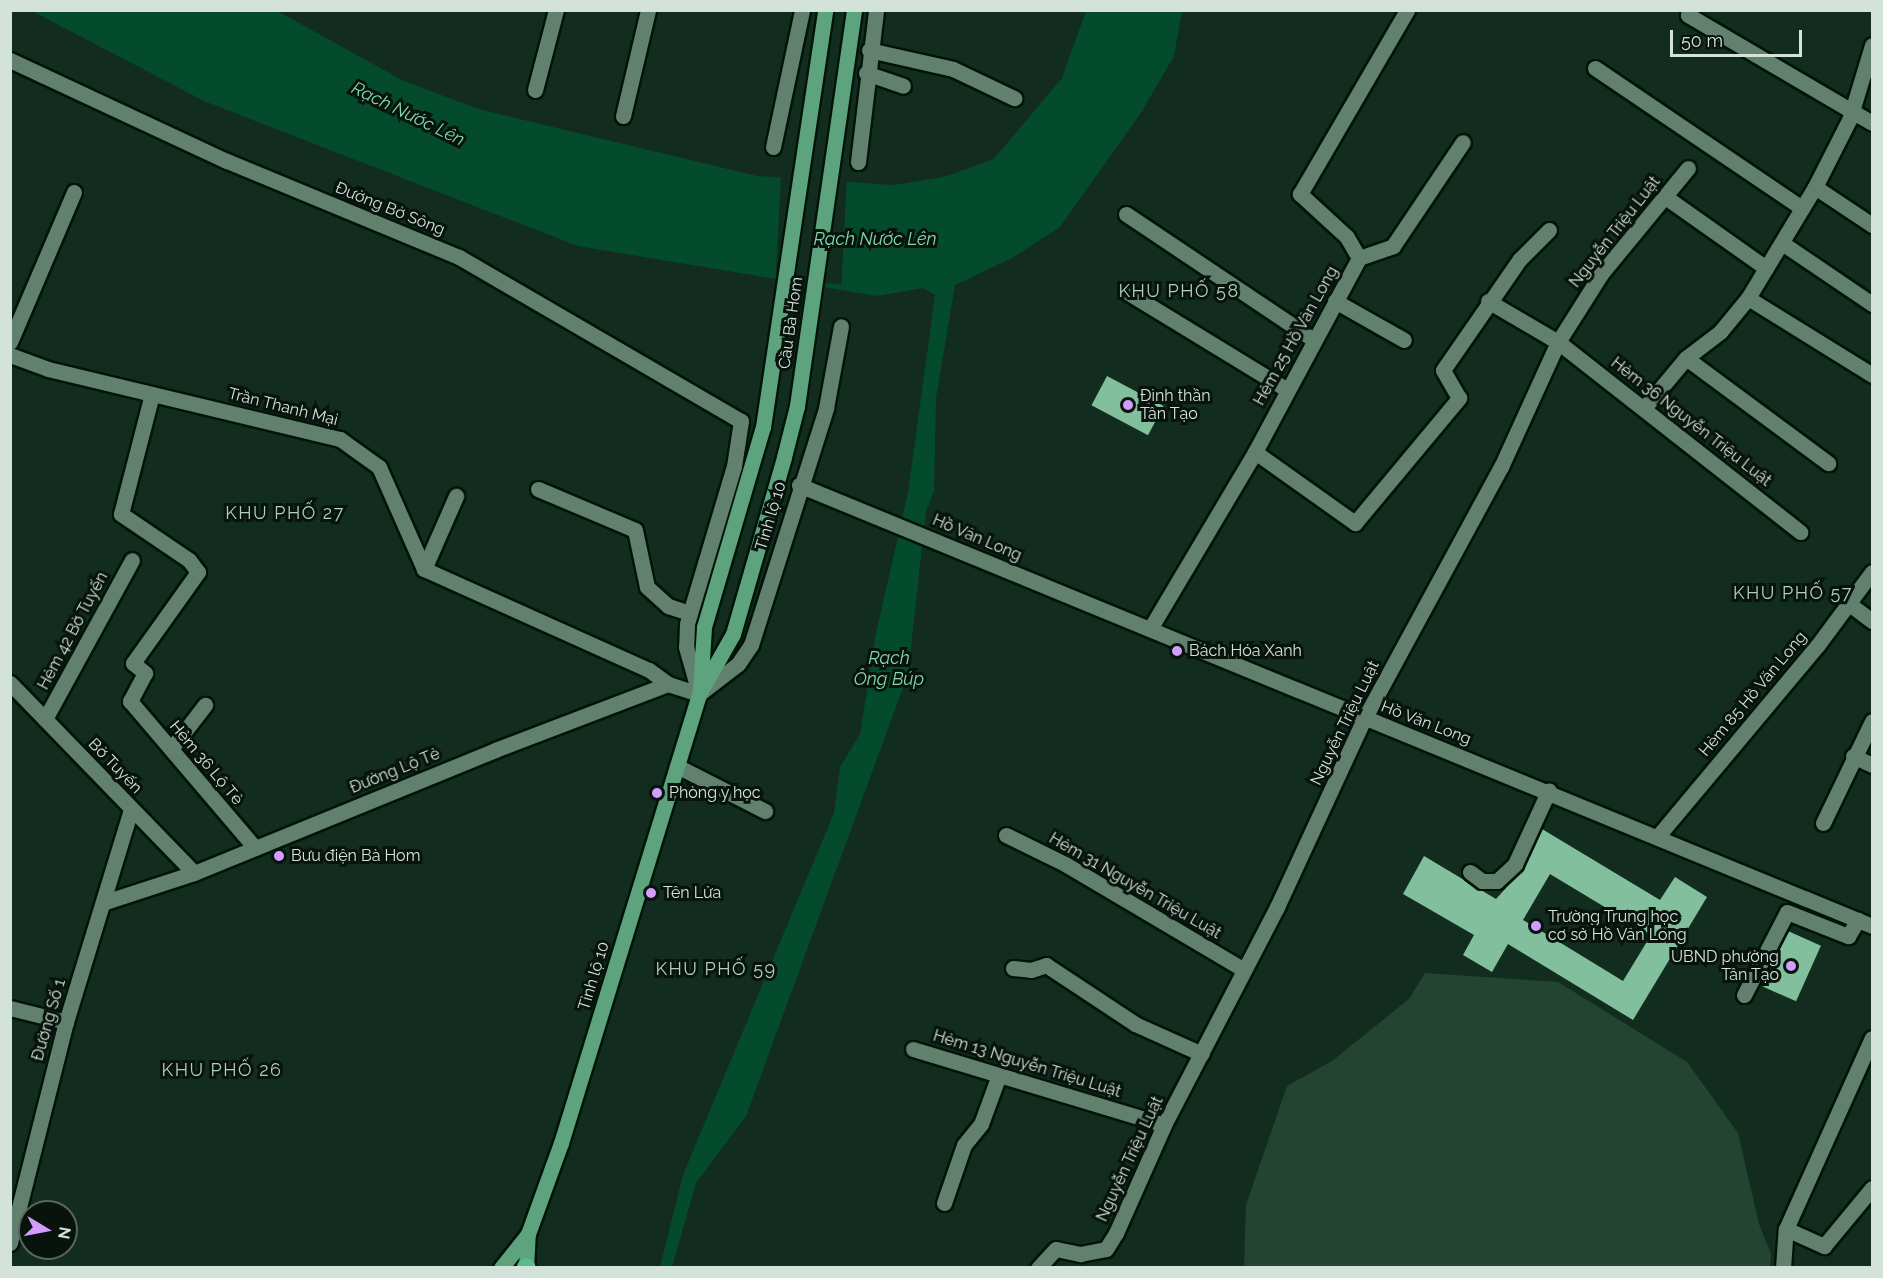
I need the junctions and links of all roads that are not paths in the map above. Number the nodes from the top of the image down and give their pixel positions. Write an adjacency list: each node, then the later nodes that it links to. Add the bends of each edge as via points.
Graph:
1 (556, 10): 15 (street)
2 (648, 10): 18 (street)
3 (802, 10): 21 (street)
4 (825, 10): 62 (main road, Cầu Bà Hom, via 763,427)
5 (855, 10): 64 (main road, Cầu Bà Hom, via 797,406)
6 (876, 10): 10 (street)
7 (1407, 10): 32 (street, Hẻm 25 Hồ Văn Long, via 1300,194 1347,237)
8 (1685, 12): 17 (street)
9 (1872, 45): 17 (street)
10 (869, 50): 13 (street); 16 (street, via 959,72)
11 (10, 60): 60 (street, Đường Bờ Sông, via 227,161 459,257 741,421 734,466)
12 (1595, 68): 27 (street)
13 (866, 73): 14 (street); 22 (street)
14 (903, 86)
15 (535, 90)
16 (1014, 98)
17 (1852, 111): 19 (street); 24 (street)
18 (623, 116)
19 (1872, 123)
20 (1463, 142): 32 (street, via 1456,155 1442,167 1393,246)
21 (773, 147)
22 (858, 162)
23 (1688, 168): 26 (street, Nguyễn Triệu Luật)
24 (1815, 187): 27 (street); 29 (street)
25 (74, 192): 42 (street)
26 (1664, 196): 33 (street); 43 (street, Nguyễn Triệu Luật, via 1601,274)
27 (1802, 208): 31 (street)
28 (1126, 214): 40 (street)
29 (1872, 225)
30 (1549, 230): 36 (street, via 1520,258)
31 (1782, 243): 33 (street); 38 (street)
32 (1359, 258): 37 (street, Hẻm 25 Hồ Văn Long)
33 (1766, 268): 35 (street)
34 (1127, 292): 47 (street)
35 (1748, 298): 45 (street, via 1720,332); 46 (street)
36 (1488, 301): 43 (street, Hẻm 36 Nguyễn Triệu Luật); 50 (street, via 1443,370 1459,399 1355,522)
37 (1335, 302): 40 (street, Hẻm 25 Hồ Văn Long); 41 (street)
38 (1872, 304)
39 (841, 326): 52 (street, Tỉnh lộ 10, via 827,402)
40 (1314, 340): 47 (street, Hẻm 25 Hồ Văn Long)
41 (1404, 340)
42 (10, 342)
43 (1558, 342): 49 (street, Hẻm 36 Nguyễn Triệu Luật); 70 (street, Nguyễn Triệu Luật, via 1501,467)
44 (10, 355): 48 (street, Trần Thanh Mại, via 48,369)
45 (1686, 358): 49 (street); 51 (street)
46 (1872, 375)
47 (1286, 389): 50 (street, Hẻm 25 Hồ Văn Long)
48 (152, 394): 57 (street, Trần Thanh Mại, via 340,439 379,467); 72 (street, Hẻm 36 Lộ Tẻ, via 121,514 189,561 198,572 133,663 145,673 130,700)
49 (1645, 407): 55 (street, Hẻm 36 Nguyễn Triệu Luật)
50 (1255, 452): 63 (street, Hẻm 25 Hồ Văn Long)
51 (1828, 462)
52 (799, 485): 63 (street, Hồ Văn Long); 67 (street, Tỉnh lộ 10, via 751,645 738,664)
53 (538, 489): 60 (street, via 635,530 647,587 668,606)
54 (456, 496): 57 (street)
55 (1800, 532)
56 (132, 560): 69 (street, Hẻm 42 Bờ Tuyến)
57 (424, 568): 66 (street, via 649,670)
58 (1872, 572): 59 (street, Hẻm 85 Hồ Văn Long)
59 (1848, 603): 61 (street); 81 (street, Hẻm 85 Hồ Văn Long, via 1817,646)
60 (690, 613): 67 (street, via 686,647)
61 (1872, 621)
62 (704, 627): 67 (main road, Tỉnh lộ 10)
63 (1150, 629): 70 (street, Hồ Văn Long)
64 (734, 634): 67 (main road, Tỉnh lộ 10)
65 (10, 683): 69 (street, Bờ Tuyến)
66 (668, 684): 67 (street); 82 (street, Đường Lộ Tẻ)
67 (699, 694): 75 (main road, Tỉnh lộ 10)
68 (205, 705): 72 (street)
69 (45, 719): 77 (street, Bờ Tuyến)
70 (1364, 719): 76 (street, Hồ Văn Long); 88 (street, Nguyễn Triệu Luật)
71 (1872, 721): 73 (street)
72 (171, 750): 82 (street, Hẻm 36 Lộ Tẻ)
73 (1853, 756): 74 (street); 79 (street)
74 (1872, 765)
75 (677, 766): 78 (street); 100 (main road, Tỉnh lộ 10, via 561,1143)
76 (1549, 790): 81 (street, Hồ Văn Long); 83 (street, via 1515,864 1497,881 1482,880)
77 (130, 808): 84 (street, Bờ Tuyến); 85 (street, Đường Số 1)
78 (765, 811)
79 (1823, 823)
80 (1006, 835): 88 (street, Hẻm 31 Nguyễn Triệu Luật, via 1065,864)
81 (1658, 836): 86 (street, Hồ Văn Long)
82 (255, 848): 84 (street, Đường Lộ Tẻ)
83 (1470, 872)
84 (194, 873): 85 (street, Đường Lộ Tẻ)
85 (105, 902): 91 (street, Đường Số 1)
86 (1865, 923): 89 (street, via 1848,936 1787,912)
87 (1013, 968): 94 (street, via 1032,970 1046,965 1135,1024)
88 (1244, 970): 94 (street, Nguyễn Triệu Luật)
89 (1744, 995)
90 (10, 1008): 91 (street)
91 (66, 1022): 101 (street, Đường Số 1)
92 (1872, 1038): 99 (street)
93 (913, 1048): 95 (street, Hẻm 13 Nguyễn Triệu Luật)
94 (1202, 1054): 96 (street, Nguyễn Triệu Luật)
95 (999, 1075): 96 (street, Hẻm 13 Nguyễn Triệu Luật); 98 (street, via 981,1124 964,1145)
96 (1164, 1125): 104 (street, Nguyễn Triệu Luật, via 1106,1249 1080,1254 1056,1249)
97 (1872, 1188): 99 (street, via 1824,1246)
98 (944, 1203)
99 (1786, 1230): 105 (street)
100 (528, 1234): 102 (main road, Tỉnh lộ 10); 103 (main road)
101 (10, 1243)
102 (526, 1267)
103 (501, 1268)
104 (1038, 1268)
105 (1783, 1268)

